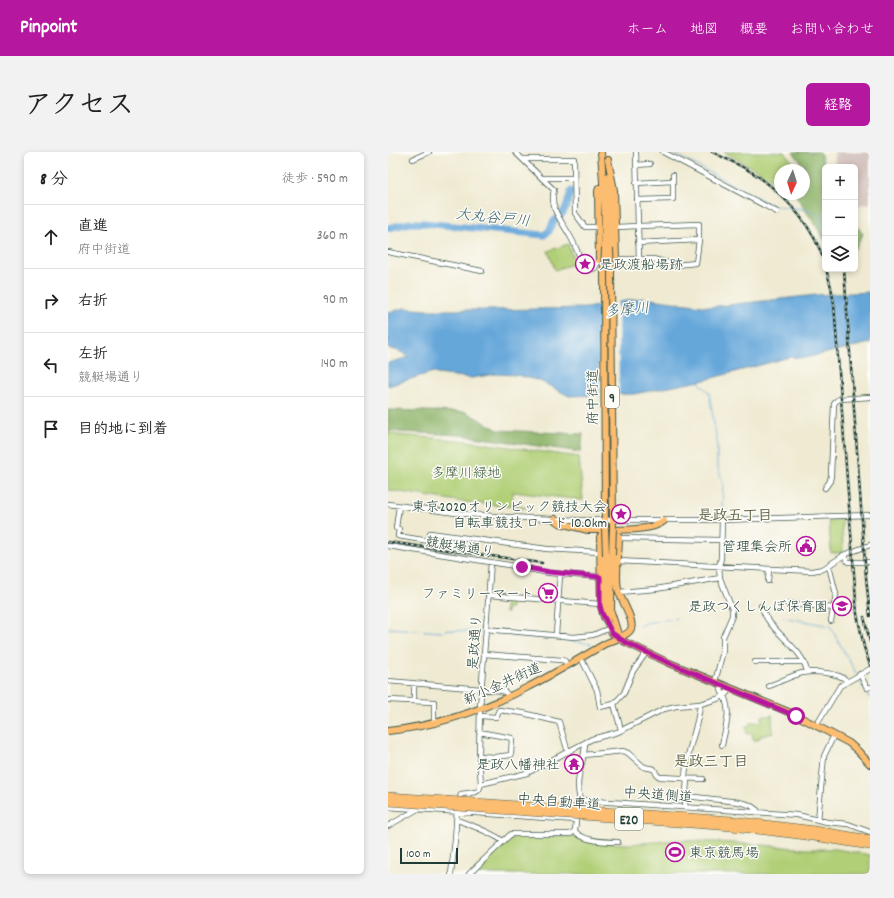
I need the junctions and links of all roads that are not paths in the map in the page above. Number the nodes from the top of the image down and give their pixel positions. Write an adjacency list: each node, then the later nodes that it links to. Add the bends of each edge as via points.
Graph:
1 (429, 152): 7 (street)
2 (515, 152): 8 (street)
3 (601, 152): 17 (main road, 府中街道 / 9)
4 (608, 152): 9 (main road, 府中街道 / 9)
5 (636, 152): 11 (street)
6 (663, 152): 19 (street)
7 (413, 159)
8 (523, 159): 13 (street); 14 (street, via 574,159)
9 (608, 160): 22 (main road, via 614,190); 25 (main road, 府中街道 / 9)
10 (650, 164): 11 (street)
11 (636, 165): 16 (street)
12 (672, 175): 15 (street)
13 (542, 178): 14 (street); 28 (street, via 554,190 553,198 558,218 570,235 584,268 593,269)
14 (574, 178): 21 (street, via 575,214 585,227)
15 (673, 181): 16 (street); 18 (street, via 673,199)
16 (636, 182): 18 (street)
17 (604, 187): 21 (main road, via 598,191); 25 (main road, 府中街道 / 9)
18 (637, 200): 20 (street)
19 (776, 212)
20 (638, 226): 22 (street); 23 (street, via 699,224); 24 (street)
21 (599, 227): 28 (main road)
22 (616, 227): 27 (main road)
23 (699, 240): 24 (street); 29 (street, via 696,264 676,265 653,259)
24 (638, 243): 29 (street)
25 (608, 248): 36 (main road, 府中街道 / 9, bridge, via 604,270); 37 (main road, 府中街道 / 9, bridge, via 612,281)
26 (388, 252): 30 (street)
27 (616, 258): 28 (street); 29 (street)
28 (599, 260)
29 (638, 260)
30 (482, 271)
31 (870, 396): 32 (street, via 840,399 834,406 831,475)
32 (825, 488)
33 (388, 504): 34 (street)
34 (399, 506): 38 (street, via 506,517); 47 (street, via 396,528 399,529 398,536 429,540 430,533 547,549)
35 (870, 515): 39 (street)
36 (605, 516): 37 (street); 38 (street); 42 (main road, 府中街道 / 9)
37 (613, 517): 40 (street); 42 (main road, 府中街道 / 9)
38 (555, 519): 41 (main road, via 556,522)
39 (722, 520): 40 (street); 44 (street)
40 (664, 521): 42 (main road, via 660,525)
41 (594, 530): 42 (main road); 43 (main road)
42 (612, 531): 43 (main road, via 602,533); 44 (street); 47 (main road, 府中街道 / 9, bridge); 49 (main road, 新小金井街道)
43 (600, 537): 47 (main road)
44 (721, 540): 53 (street)
45 (870, 545): 48 (street)
46 (388, 546): 50 (street, 競艇場通り)
47 (606, 554): 56 (main road); 67 (main road, 府中街道 / 9, via 606,609); 70 (main road, 府中街道 / 9, via 611,612)
48 (843, 555): 51 (street, via 848,562); 52 (street)
49 (618, 561): 53 (street); 59 (main road, 新小金井街道)
50 (491, 562): 55 (street, 競艇場通り); 60 (street, 是政通り)
51 (870, 562)
52 (828, 566): 54 (street, via 812,571); 65 (street, via 836,594)
53 (719, 567): 54 (street); 57 (street)
54 (769, 569): 58 (street)
55 (560, 574): 56 (street, 競艇場通り); 61 (street)
56 (600, 577): 63 (main road)
57 (720, 578): 59 (street, via 656,589); 81 (street, via 732,609 732,616 723,637 723,651)
58 (768, 581)
59 (619, 592): 70 (main road, 新小金井街道, via 632,625 628,633)
60 (488, 595): 61 (street); 68 (street, 是政通り)
61 (558, 600): 63 (street); 69 (street)
62 (785, 603): 65 (street)
63 (600, 604): 67 (main road)
64 (761, 606): 75 (street, via 768,620)
65 (834, 608): 66 (street)
66 (831, 621)
67 (609, 626): 69 (street, via 593,635); 70 (main road, via 612,633)
68 (486, 629): 69 (street); 72 (street, 是政通り)
69 (556, 635)
70 (619, 637): 71 (main road); 73 (main road, 新小金井街道)
71 (646, 653): 81 (main road); 93 (street, via 624,693)
72 (484, 654): 76 (street, via 562,660); 87 (street, 是政通り)
73 (581, 658): 76 (main road, 新小金井街道); 93 (street, via 597,690 600,706)
74 (754, 662): 75 (street)
75 (804, 662): 78 (street)
76 (568, 665): 89 (main road, 新小金井街道)
77 (870, 669): 79 (street)
78 (807, 672): 82 (street, via 830,674 844,678); 85 (street)
79 (858, 675): 82 (street); 86 (street, via 867,688)
80 (388, 681): 83 (street)
81 (716, 682): 84 (main road)
82 (847, 682): 98 (street, via 837,690)
83 (414, 683): 87 (street); 92 (street)
84 (723, 685): 88 (main road); 90 (street, via 721,690)
85 (769, 686)
86 (870, 687)
87 (481, 688): 89 (street, via 504,691); 95 (street, 是政通り)
88 (731, 688): 90 (street); 98 (main road)
89 (509, 696): 95 (main road, 新小金井街道)
90 (724, 696): 94 (street); 104 (street, via 728,709)
91 (388, 700): 92 (street)
92 (414, 701): 97 (street, via 434,702)
93 (614, 704): 99 (street)
94 (700, 704): 99 (street, via 667,708); 109 (street, via 688,753)
95 (480, 708): 96 (street, 是政通り); 97 (main road, 新小金井街道)
96 (480, 716): 101 (street, 是政通り); 105 (street, via 496,717 499,710 559,722)
97 (434, 722): 100 (main road, 新小金井街道)
98 (816, 726): 102 (main road)
99 (621, 730): 103 (street, via 592,739)
100 (388, 731)
101 (479, 732): 107 (street, 是政通り); 107 (street, via 512,738 511,755)
102 (834, 734): 108 (main road, via 858,751); 123 (street, via 824,756)
103 (585, 744): 105 (street); 106 (street)
104 (722, 745)
105 (568, 752): 111 (street, via 527,773)
106 (584, 755): 109 (street, via 623,751 644,767 654,769 658,776); 114 (street, via 577,780)
107 (479, 756): 111 (street, 是政通り)
108 (870, 764)
109 (686, 779): 110 (street); 113 (street)
110 (703, 780)
111 (481, 784): 119 (street, via 476,792 460,795)
112 (388, 796): 127 (highway, 中央自動車道 / E20, bridge, via 732,820)
113 (686, 796): 117 (street); 120 (street, via 739,802 752,806)
114 (580, 800): 117 (street, 中央道側道); 122 (street, via 577,804)
115 (388, 802): 130 (highway, 中央自動車道 / E20, bridge, via 732,827)
116 (388, 807): 118 (street)
117 (685, 808): 120 (street, 中央道側道)
118 (417, 809): 119 (street); 124 (street)
119 (457, 812): 121 (street); 122 (street)
120 (756, 812): 123 (street, 中央道側道, via 797,815)
121 (457, 820): 128 (street, via 480,828); 131 (street)
122 (576, 820): 125 (street)
123 (818, 820): 126 (street, 中央道側道, via 848,824)
124 (388, 826)
125 (575, 831): 128 (street, via 570,834 515,833); 129 (street, via 599,841)
126 (870, 832)
127 (870, 839)
128 (503, 841): 132 (street)
129 (618, 842)
130 (870, 846)
131 (451, 874)
132 (469, 874)

